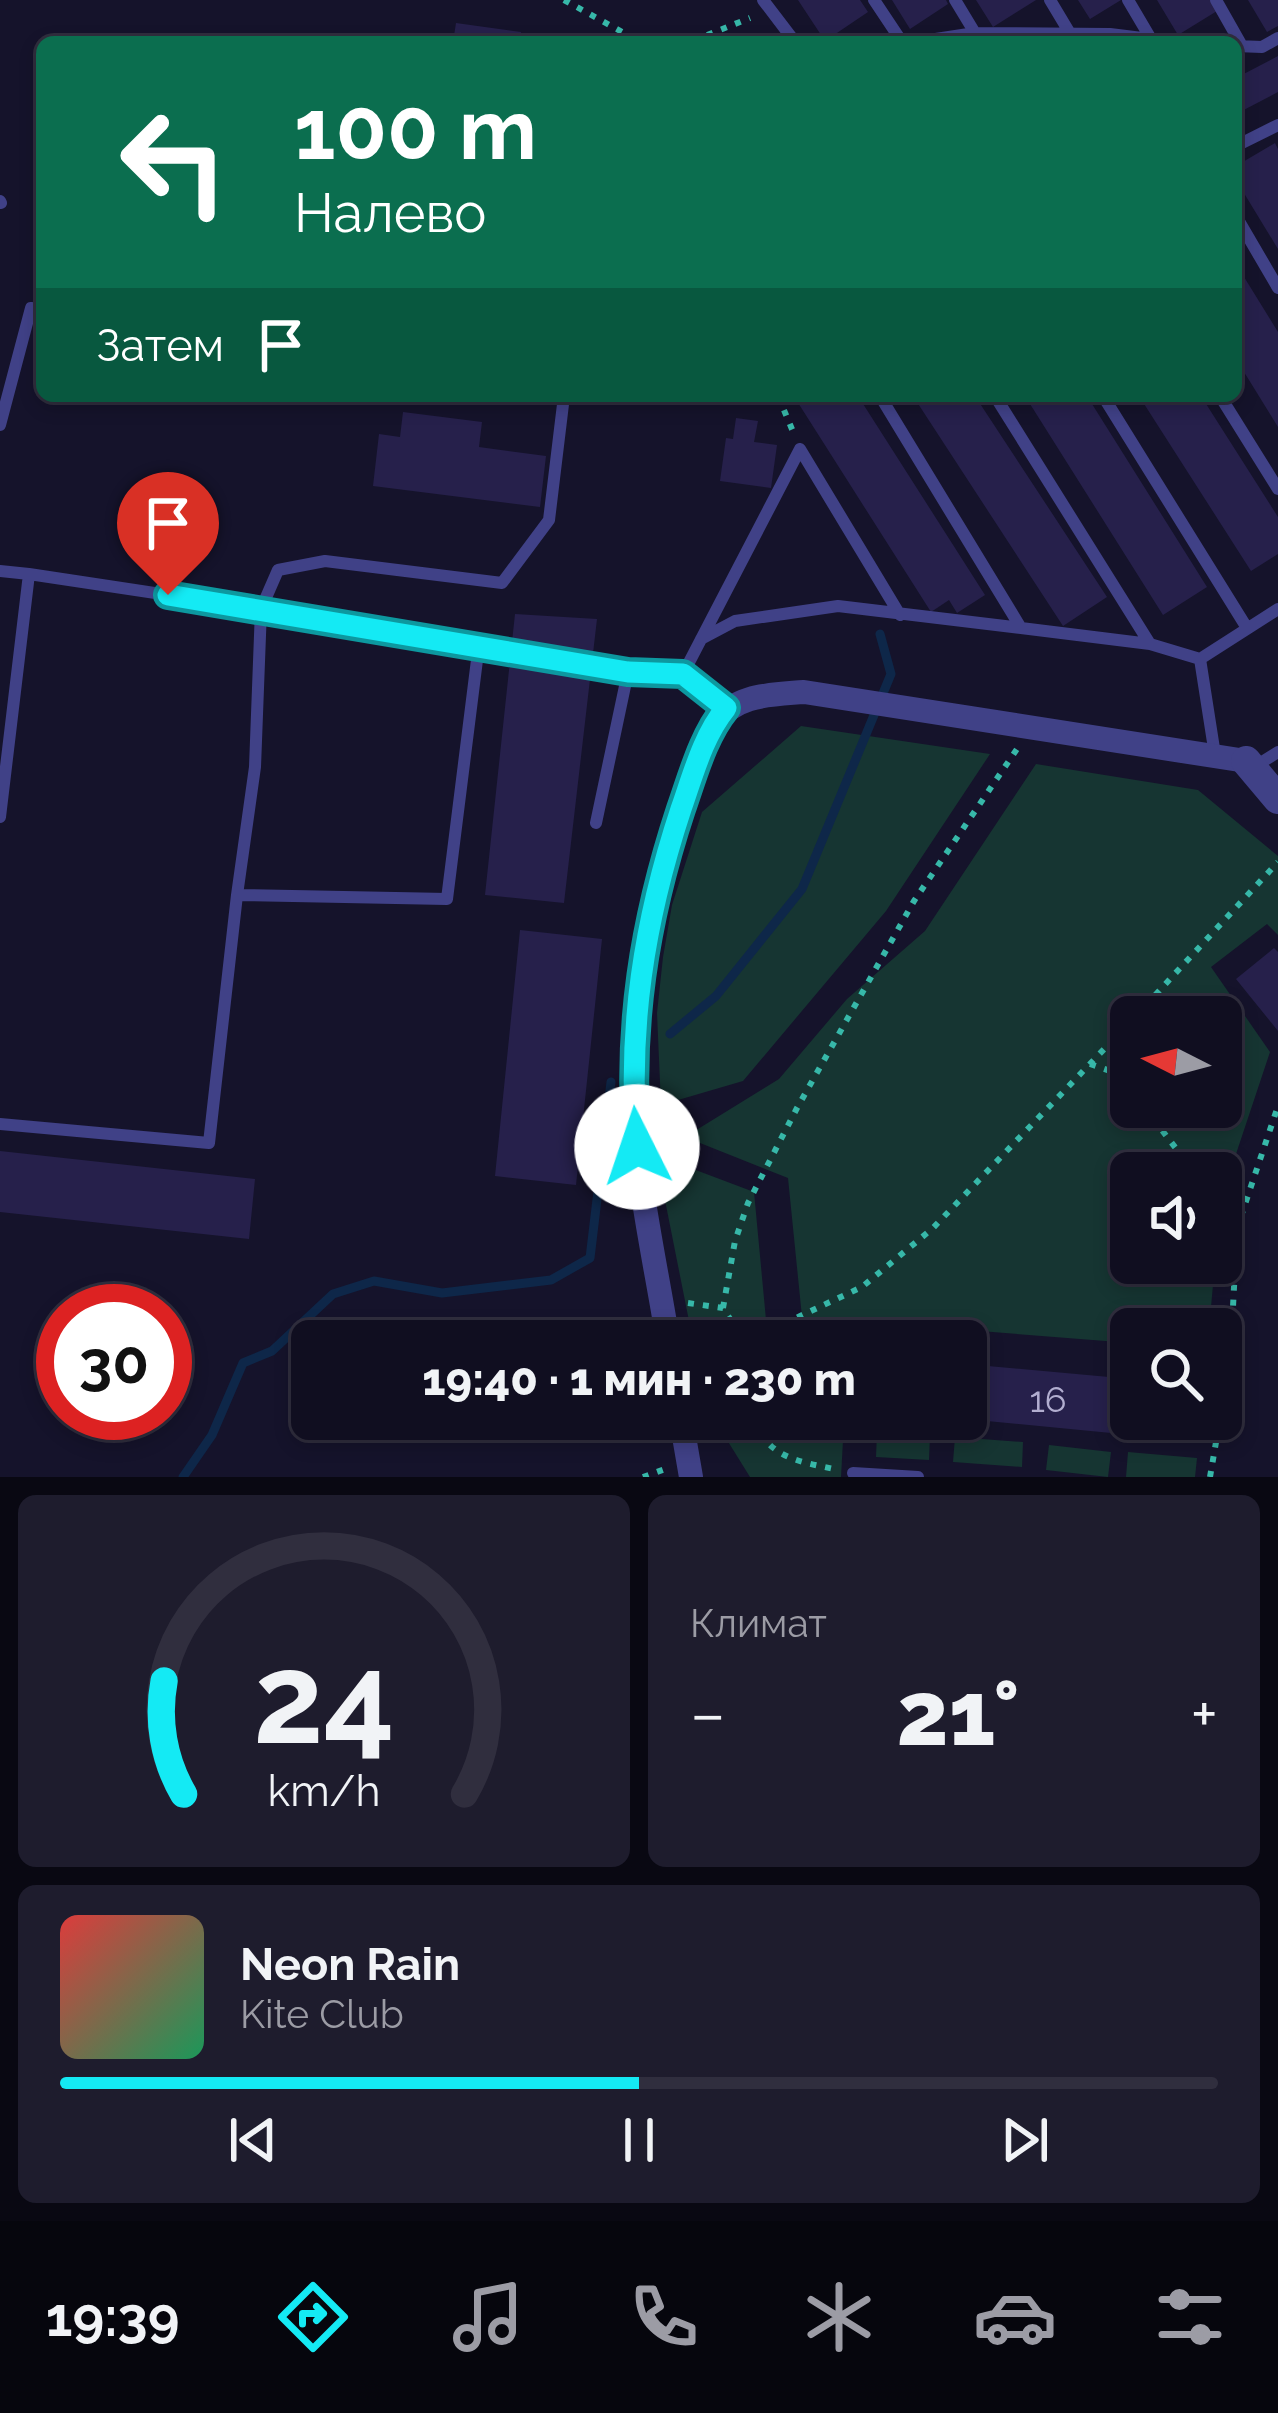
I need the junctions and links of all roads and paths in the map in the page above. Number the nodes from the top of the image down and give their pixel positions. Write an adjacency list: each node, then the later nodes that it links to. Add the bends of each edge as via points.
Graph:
1 (564, 0): 9 (path)
2 (874, 0): 12 (lane)
3 (955, 0): 8 (lane)
4 (1050, 0): 15 (lane)
5 (1128, 0): 16 (lane)
6 (1216, 0): 17 (lane)
7 (766, 4): 10 (path); 11 (lane)
8 (975, 33): 13 (lane); 14 (lane)
9 (630, 36)
10 (703, 36)
11 (791, 36)
12 (898, 36)
13 (955, 36)
14 (1029, 36)
15 (1064, 36)
16 (1149, 36)
17 (1234, 36)
18 (1278, 38): 19 (lane)
19 (1242, 46)
20 (1278, 125): 21 (lane)
21 (1242, 143)
22 (1242, 226): 23 (lane)
23 (1278, 288)
24 (36, 308): 31 (lane)
25 (563, 402): 37 (lane, via 549,520 502,583 325,561 278,570)
26 (781, 402): 32 (path)
27 (884, 402): 39 (lane)
28 (999, 402): 43 (lane)
29 (1107, 402): 40 (lane)
30 (1224, 402): 33 (lane)
31 (0, 425)
32 (800, 449): 38 (lane); 41 (lane)
33 (1278, 489)
34 (0, 571): 35 (lane)
35 (29, 574): 37 (lane); 52 (lane)
36 (1278, 609): 40 (lane)
37 (261, 610): 42 (lane); 55 (lane, via 255,767)
38 (900, 615): 39 (lane); 41 (lane, via 838,606 735,621)
39 (1022, 628): 43 (lane)
40 (1247, 628): 44 (lane)
41 (701, 639): 46 (lane)
42 (479, 644): 45 (lane); 55 (lane, via 447,899)
43 (1150, 644): 44 (lane)
44 (1200, 658): 49 (lane)
45 (628, 672): 46 (lane); 53 (lane)
46 (683, 674): 47 (lane)
47 (726, 708): 48 (street, via 805,692); 65 (street, via 666,854 640,969 632,1096)
48 (1032, 726): 49 (street); 66 (path, via 914,901 797,1108 748,1204)
49 (1215, 756): 50 (street)
50 (1259, 760): 51 (street)
51 (1278, 799)
52 (0, 817)
53 (596, 824)
54 (1278, 862): 56 (path)
55 (238, 895): 61 (lane, via 209,1143)
56 (1154, 996)
57 (1110, 1043): 58 (path)
58 (1089, 1064): 59 (path); 69 (path, via 933,1228 862,1287)
59 (1110, 1071)
60 (1278, 1106): 64 (path)
61 (0, 1124)
62 (1160, 1128): 63 (path)
63 (1179, 1152)
64 (1242, 1213)
65 (661, 1298): 66 (path); 67 (street)
66 (723, 1308): 68 (path)
67 (665, 1320)
68 (731, 1320)
69 (793, 1320)
70 (685, 1440): 74 (street)
71 (768, 1440): 73 (path, via 784,1458)
72 (1216, 1440): 76 (path)
73 (853, 1473): 75 (lane)
74 (691, 1477)
75 (918, 1477)
76 (1210, 1477)

